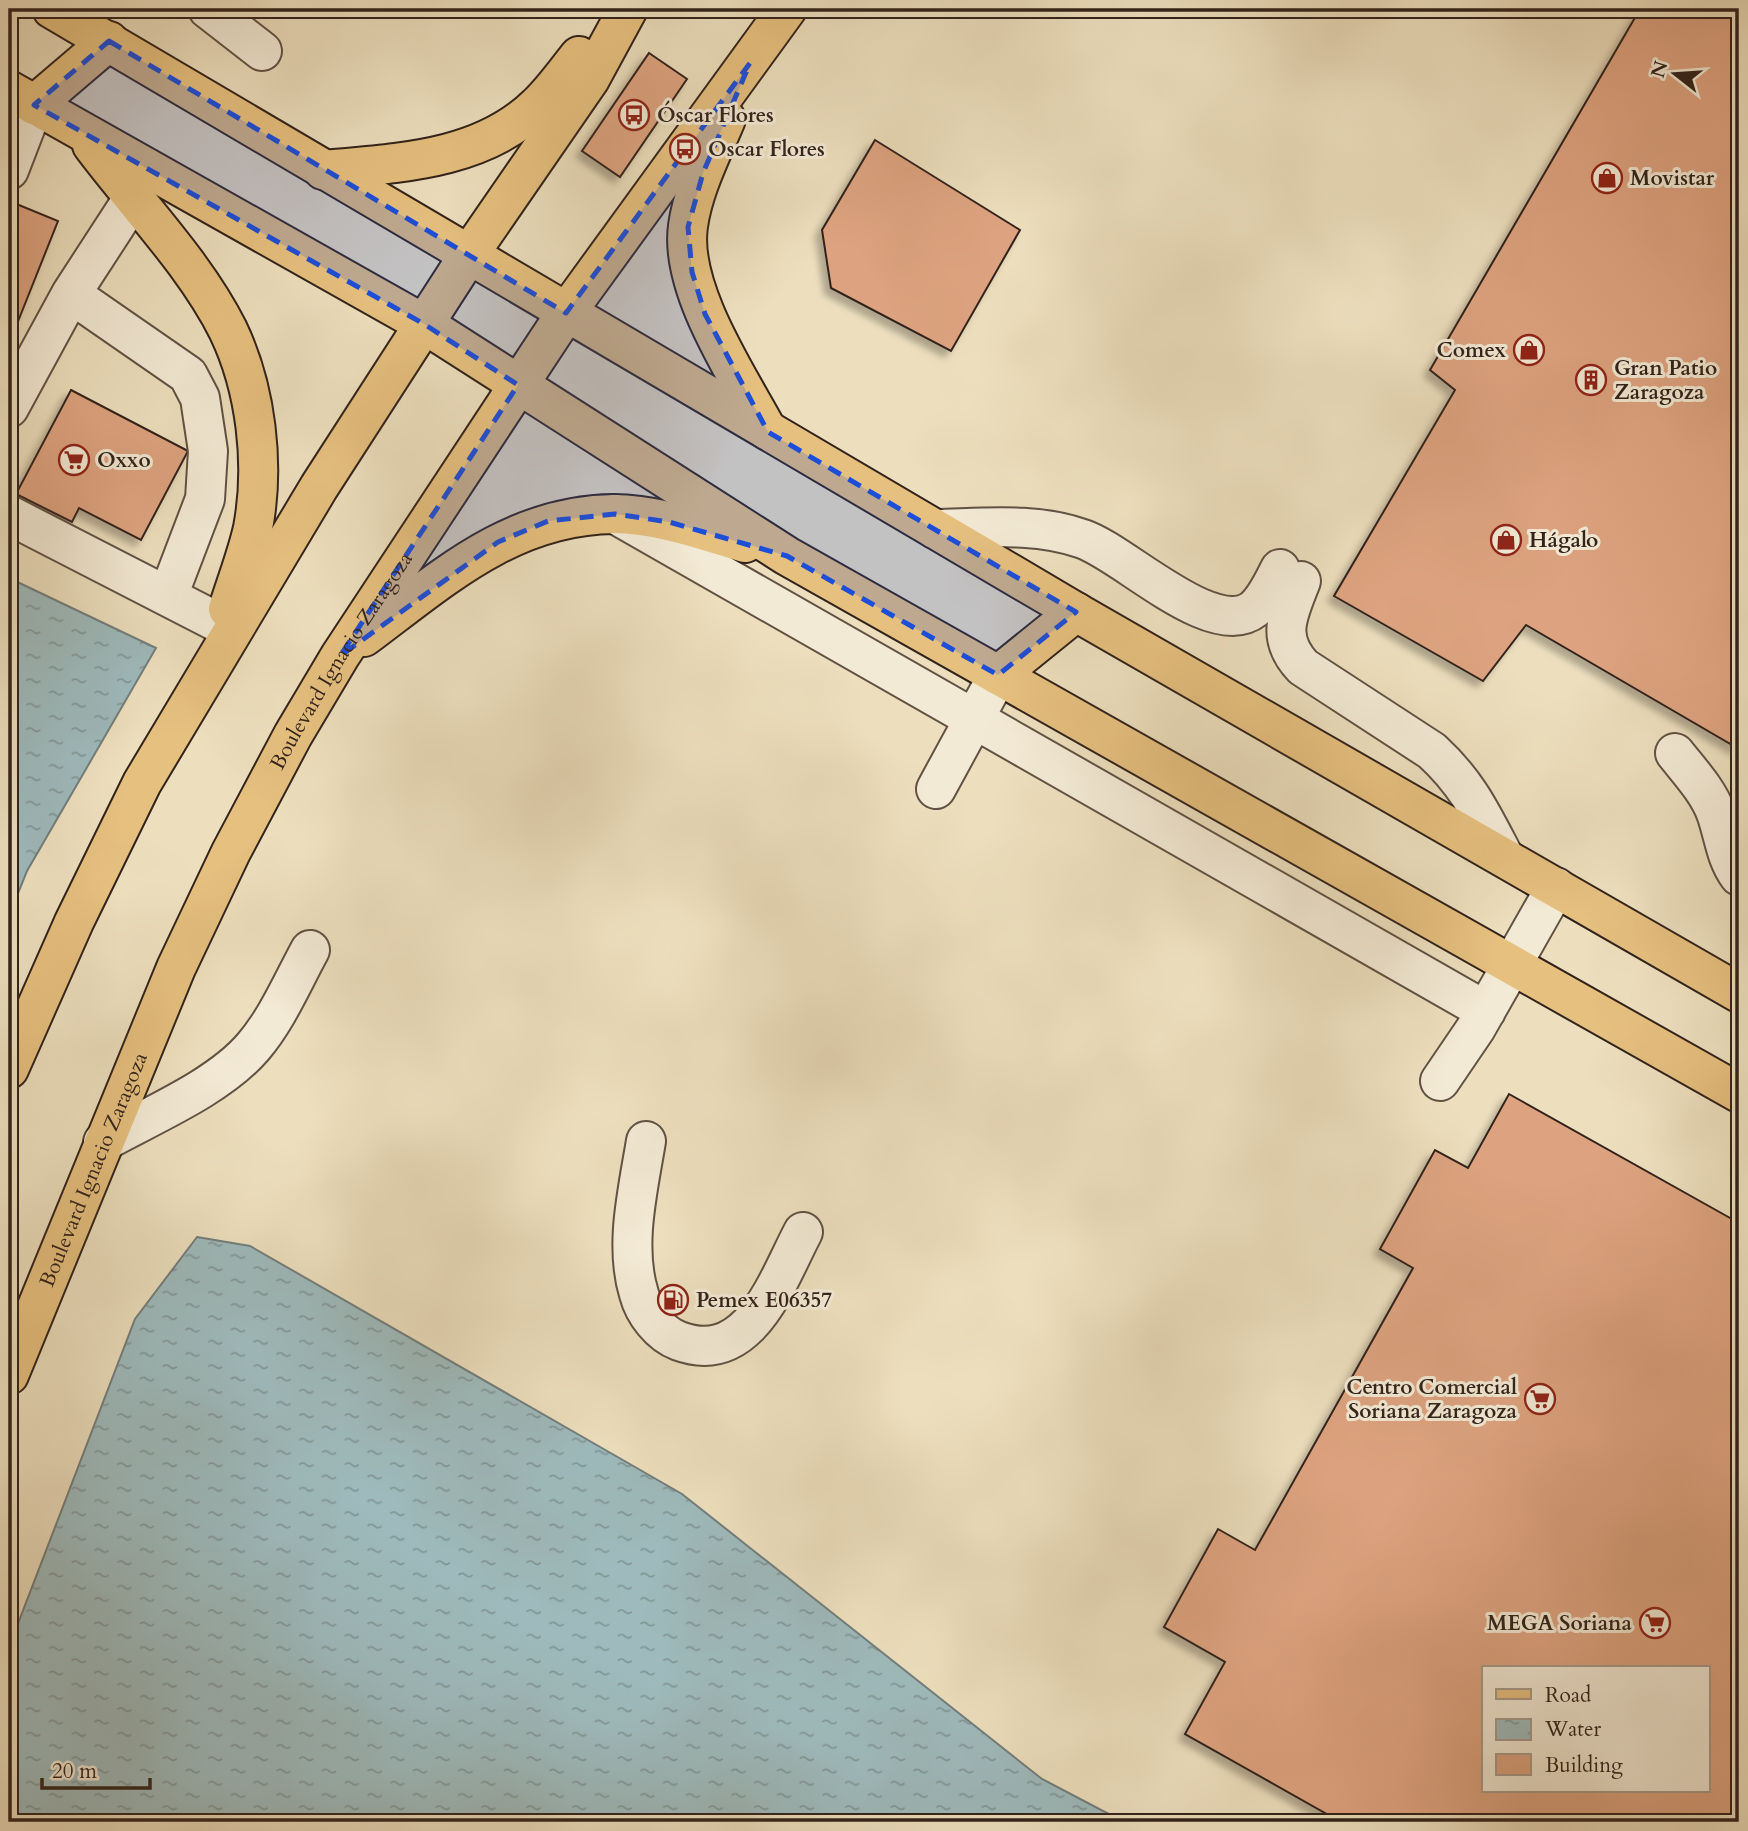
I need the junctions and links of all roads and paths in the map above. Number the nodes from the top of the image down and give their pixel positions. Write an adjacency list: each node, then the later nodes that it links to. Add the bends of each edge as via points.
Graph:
1 (52, 9): 6 (main road)
2 (208, 9): 7 (lane)
3 (619, 9): 12 (main road, via 537,106 489,140 440,156)
4 (628, 9): 14 (main road, via 590,79)
5 (787, 9): 8 (main road, Boulevard Ignacio Zaragoza)
6 (108, 41): 9 (main road); 12 (main road)
7 (262, 51)
8 (750, 64): 16 (main road, Boulevard Ignacio Zaragoza); 22 (main road, via 703,173 688,228 692,272 705,314)
9 (21, 98): 10 (main road); 11 (lane)
10 (85, 135): 13 (main road); 17 (main road)
11 (9, 170)
12 (323, 170): 14 (main road)
13 (132, 200): 15 (lane); 18 (main road, via 183,260 228,329)
14 (470, 253): 16 (main road); 17 (main road)
15 (71, 294): 20 (lane, via 188,374); 21 (lane)
16 (566, 313): 19 (main road, Boulevard Ignacio Zaragoza); 22 (main road)
17 (424, 324): 19 (main road); 29 (main road)
18 (247, 383): 20 (lane); 29 (main road, via 259,476 253,529)
19 (518, 385): 26 (main road); 30 (main road, Boulevard Ignacio Zaragoza)
20 (200, 398): 27 (lane, via 208,451 205,499)
21 (9, 408)
22 (768, 432): 25 (main road)
23 (615, 514): 26 (main road, via 669,522); 30 (main road, via 548,521 498,542 446,575); 32 (lane)
24 (9, 515): 27 (lane)
25 (935, 529): 28 (main road); 35 (lane, via 1036,528 1066,534 1109,552 1195,607 1229,617 1254,609 1290,575 1286,631 1287,647 1294,657 1450,768 1476,801)
26 (788, 555): 31 (main road)
27 (168, 596): 29 (lane)
28 (1076, 612): 31 (main road); 35 (main road)
29 (220, 640): 42 (main road, via 142,783)
30 (340, 656): 46 (main road, Boulevard Ignacio Zaragoza, via 230,852)
31 (998, 675): 32 (lane); 39 (main road)
32 (974, 720): 34 (lane); 41 (lane)
33 (1675, 753): 36 (lane, via 1707,795 1730,863)
34 (936, 789)
35 (1504, 857): 37 (main road)
36 (1739, 876)
37 (1556, 887): 39 (lane); 40 (main road)
38 (310, 950): 46 (lane, via 251,1050 204,1086)
39 (1513, 965): 41 (lane); 44 (main road)
40 (1739, 993)
41 (1486, 1011): 43 (lane)
42 (9, 1069)
43 (1440, 1081)
44 (1739, 1093)
45 (646, 1141): 47 (lane, via 636,1206 634,1271 650,1318 674,1339 707,1349 730,1342 757,1315)
46 (103, 1142): 48 (main road, Boulevard Ignacio Zaragoza)
47 (803, 1232)
48 (9, 1375)

